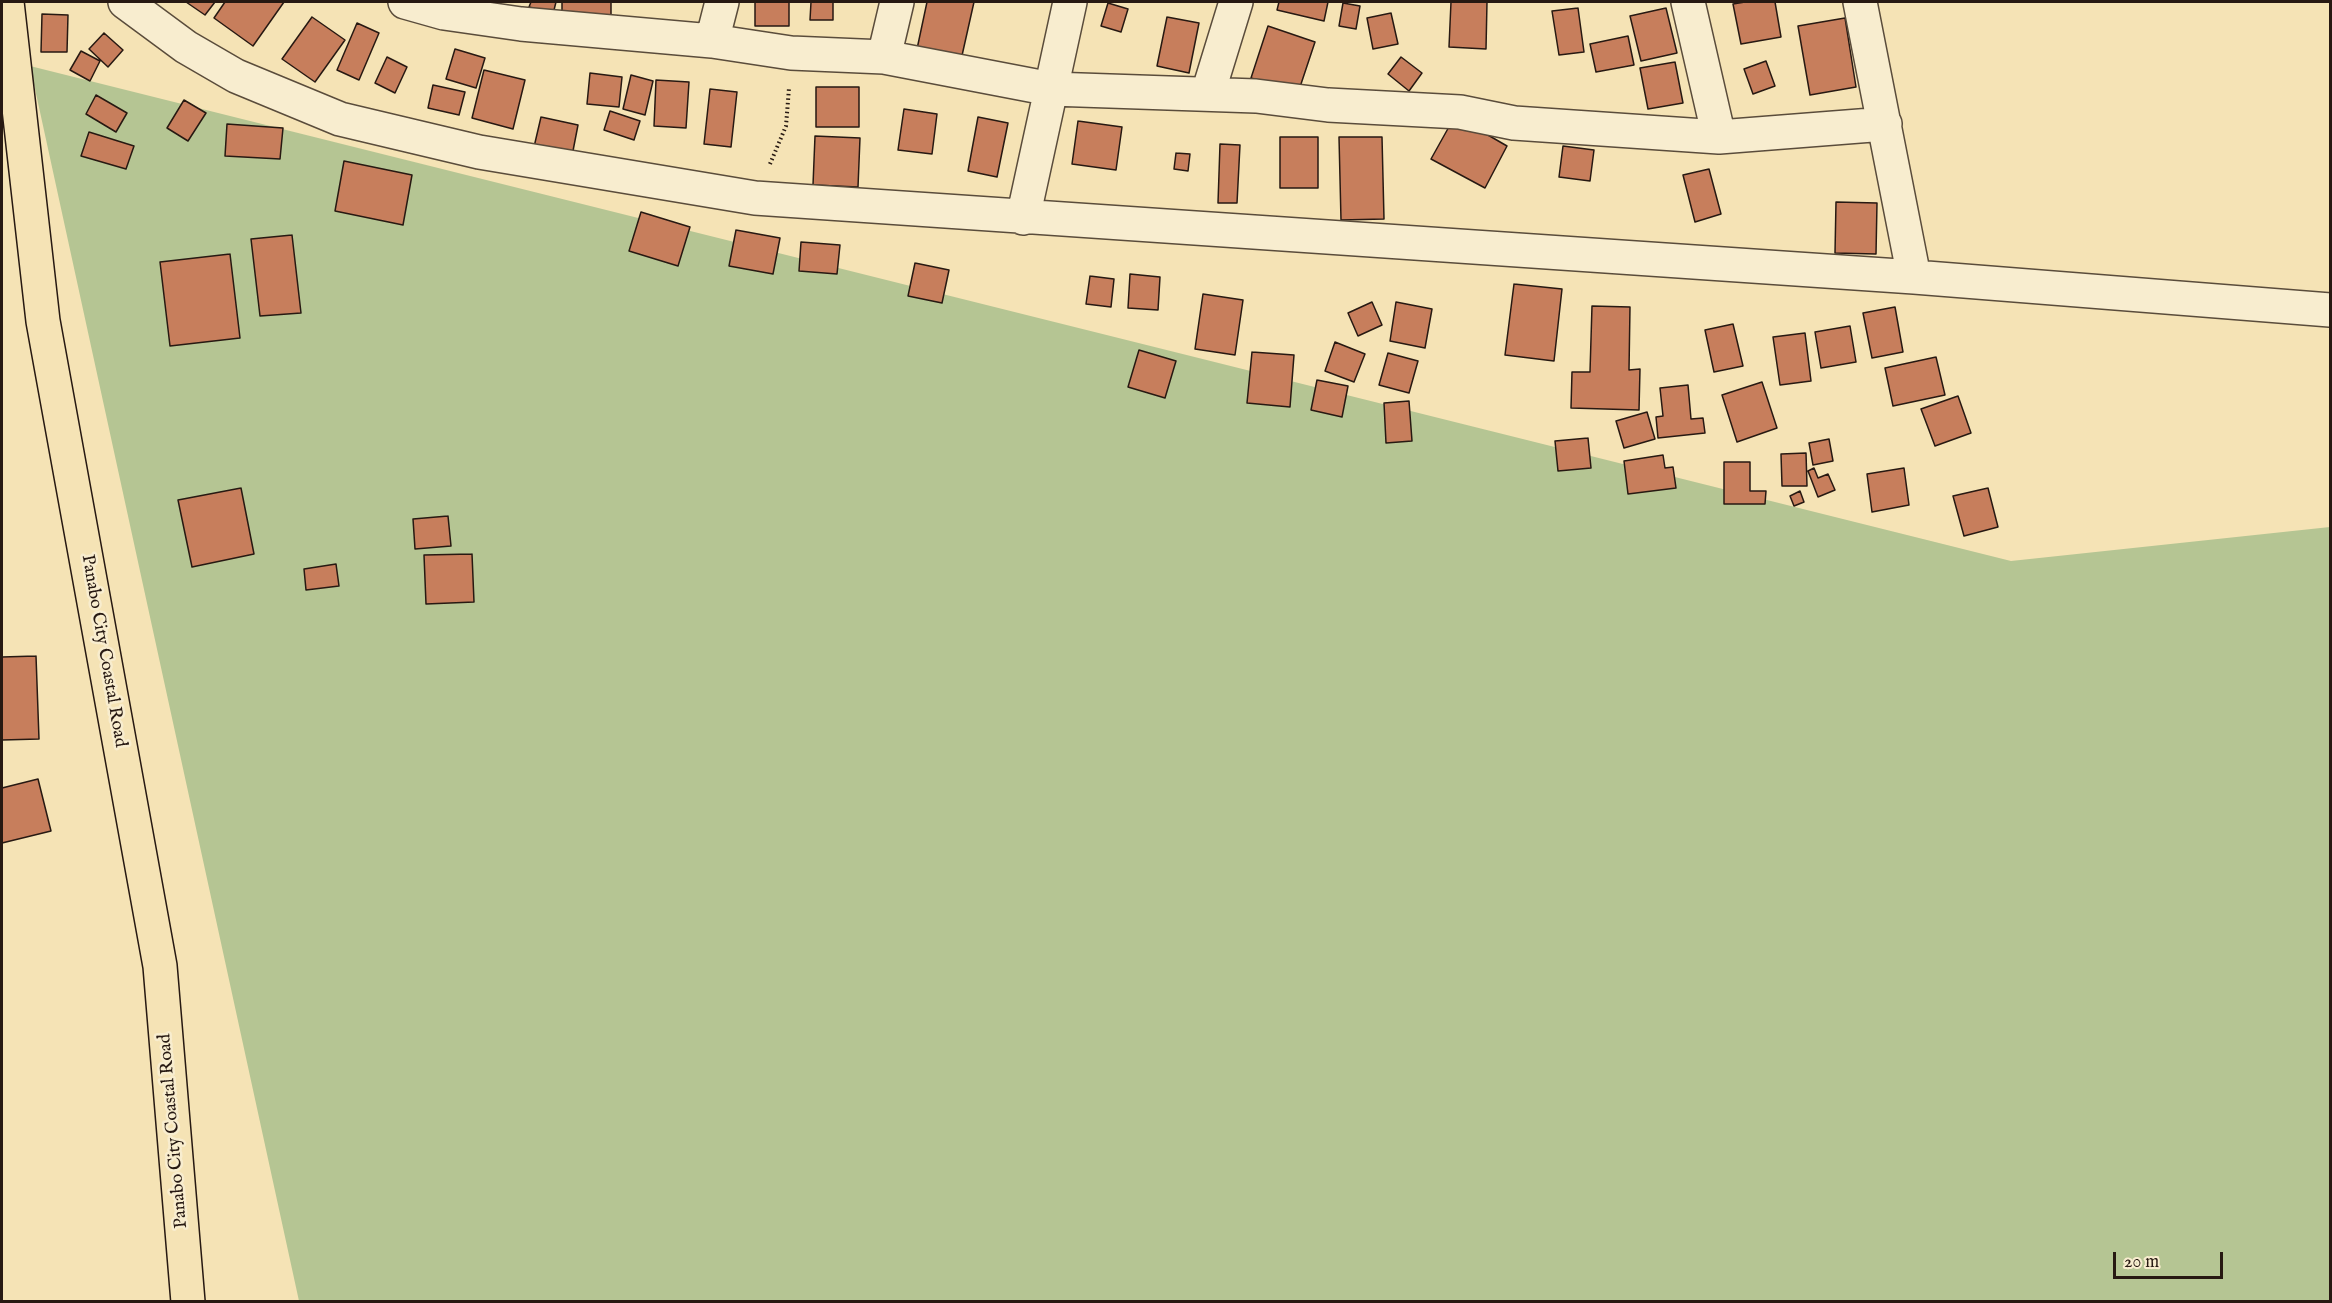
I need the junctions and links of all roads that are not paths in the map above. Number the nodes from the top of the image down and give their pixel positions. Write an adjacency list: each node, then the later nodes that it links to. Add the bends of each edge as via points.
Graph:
1 (7, 2): 19 (main road, Panabo City Coastal Road, via 43,321 159,966)
2 (125, 2): 16 (street, via 186,47 287,99 352,121 479,152 755,198)
3 (405, 2): 10 (street, via 444,13 521,24)
4 (722, 2): 10 (street)
5 (897, 2): 11 (street)
6 (1070, 2): 12 (street)
7 (1236, 2): 13 (street)
8 (1688, 2): 15 (street)
9 (1860, 2): 14 (street)
10 (712, 41): 11 (street, via 791,53)
11 (884, 57): 12 (street)
12 (1052, 89): 13 (street); 16 (street)
13 (1208, 93): 15 (street, via 1460,112 1514,123)
14 (1885, 124): 15 (street); 17 (street)
15 (1719, 137)
16 (1023, 218): 17 (street)
17 (1914, 277): 18 (street)
18 (2331, 310)
19 (188, 1302)

